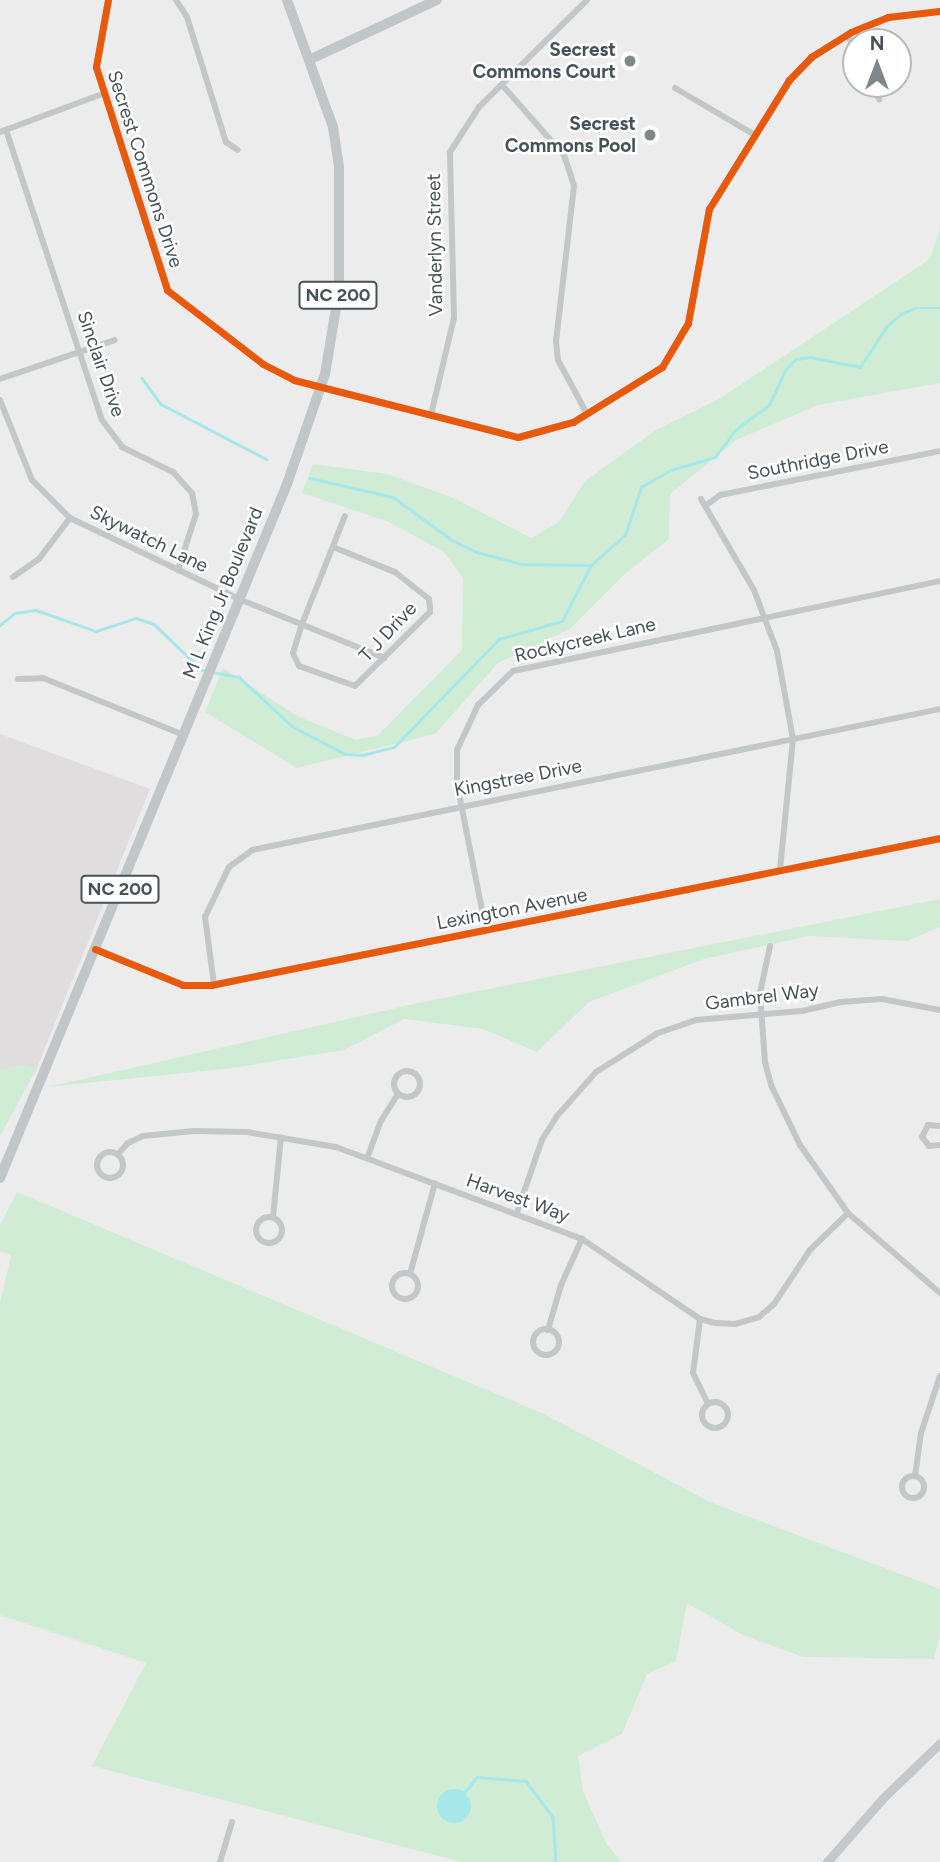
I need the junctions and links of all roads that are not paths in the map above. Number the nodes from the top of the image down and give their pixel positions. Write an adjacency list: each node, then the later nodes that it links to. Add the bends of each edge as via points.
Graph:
1 (108, 0): 12 (street, Secrest Commons Drive, via 96,67)
2 (176, 0): 15 (street, via 187,17 226,142)
3 (287, 0): 9 (main road, M L King Jr Boulevard / NC 200)
4 (437, 0): 9 (main road)
5 (587, 0): 10 (street, Vanderlyn Street)
6 (940, 11): 7 (street, Secrest Commons Drive, via 888,17)
7 (861, 28)
8 (842, 37): 14 (street, Secrest Commons Drive, via 811,57 789,80)
9 (311, 59): 19 (main road, M L King Jr Boulevard / NC 200, via 333,127 342,205 339,290)
10 (502, 85): 21 (street, via 564,155 574,186 556,341 558,360); 22 (street, Vanderlyn Street, via 460,131 450,152 454,318)
11 (676, 88): 14 (street)
12 (102, 94): 13 (street); 19 (street, Secrest Commons Drive, via 167,290 263,364 294,380)
13 (3, 131): 17 (street, Sinclair Drive)
14 (753, 134): 21 (street, Secrest Commons Drive, via 709,209 688,323 679,344 662,367)
15 (238, 150)
16 (115, 340): 17 (street)
17 (79, 352): 18 (street); 29 (street, Sinclair Drive, via 111,436 122,447 173,472 192,493 196,514)
18 (0, 379)
19 (322, 386): 22 (street, Secrest Commons Drive); 32 (main road, M L King Jr Boulevard / NC 200)
20 (0, 400): 27 (street, Skywatch Lane, via 32,480)
21 (587, 414): 22 (street, Secrest Commons Drive, via 539,434 518,436)
22 (430, 415)
23 (940, 451): 25 (street, Southridge Drive, via 720,495)
24 (701, 499): 25 (street)
25 (705, 506): 33 (street)
26 (345, 516): 28 (street, T J Drive)
27 (70, 518): 29 (street, Skywatch Lane); 30 (street, via 38,559)
28 (333, 547): 34 (street, T J Drive); 35 (street, T J Drive, via 394,572 429,600 430,612)
29 (178, 570): 32 (street, Skywatch Lane)
30 (13, 577)
31 (940, 581): 33 (street, Rockycreek Lane)
32 (239, 599): 34 (street, Skywatch Lane); 38 (main road, M L King Jr Boulevard / NC 200)
33 (765, 617): 39 (street, via 777,651); 40 (street, Rockycreek Lane, via 513,671 478,705 465,726 457,750)
34 (302, 624): 35 (street, Skywatch Lane); 35 (street, T J Drive, via 293,660 349,686 362,683)
35 (384, 658)
36 (18, 679): 38 (street, via 43,678)
37 (940, 709): 39 (street, Kingstree Drive)
38 (184, 735): 45 (main road, M L King Jr Boulevard / NC 200)
39 (793, 739): 40 (street, Kingstree Drive); 42 (street)
40 (461, 806): 43 (street, Rockycreek Lane); 46 (street, Kingstree Drive, via 264,847 239,858 229,867 205,917)
41 (940, 838): 42 (street, Lexington Avenue)
42 (780, 870): 43 (street, Lexington Avenue)
43 (486, 930): 46 (street, Lexington Avenue)
44 (770, 946): 48 (street, via 760,993)
45 (95, 949): 46 (street, Lexington Avenue, via 183,985); 55 (main road, M L King Jr Boulevard / NC 200)
46 (215, 985)
47 (940, 1010): 48 (street, Gambrel Way, via 882,999)
48 (761, 1014): 57 (street, Gambrel Way, via 696,1020 658,1033 596,1072 542,1140); 58 (street, via 771,1086 800,1145)
49 (398, 1094): 49 (street, via 411,1097 418,1091 416,1074 397,1075 393,1083); 54 (street, via 381,1121)
50 (940, 1126): 52 (street, via 928,1125 922,1133 929,1146)
51 (282, 1138): 53 (street, Harvest Way, via 247,1132 167,1132 128,1143); 54 (street, Harvest Way); 59 (street)
52 (940, 1145)
53 (118, 1154): 53 (street, Harvest Way, via 110,1152 98,1158 98,1171 104,1177 120,1174)
54 (368, 1156): 56 (street, Harvest Way)
55 (0, 1178)
56 (435, 1183): 57 (street, Harvest Way); 61 (street)
57 (517, 1212): 60 (street, Harvest Way)
58 (848, 1213): 62 (street); 63 (street, Harvest Way, via 810,1250 774,1304 759,1317 735,1324)
59 (273, 1217): 59 (street, via 265,1217 256,1227 263,1242 276,1241 282,1235 282,1226)
60 (582, 1239): 63 (street, Harvest Way); 64 (street)
61 (410, 1274): 61 (street, via 393,1282 398,1297 410,1298 416,1293 418,1284)
62 (940, 1293)
63 (700, 1319): 66 (street, via 693,1373)
64 (548, 1329): 64 (street, via 536,1334 533,1341 538,1353 546,1355 559,1346)
65 (940, 1376): 67 (street, via 923,1422)
66 (708, 1404): 66 (street, via 702,1410 704,1423 710,1428 723,1426 727,1410 721,1404)
67 (915, 1476)
68 (940, 1743): 71 (main road)
69 (232, 1822): 70 (street)
70 (219, 1862)
71 (827, 1862)

